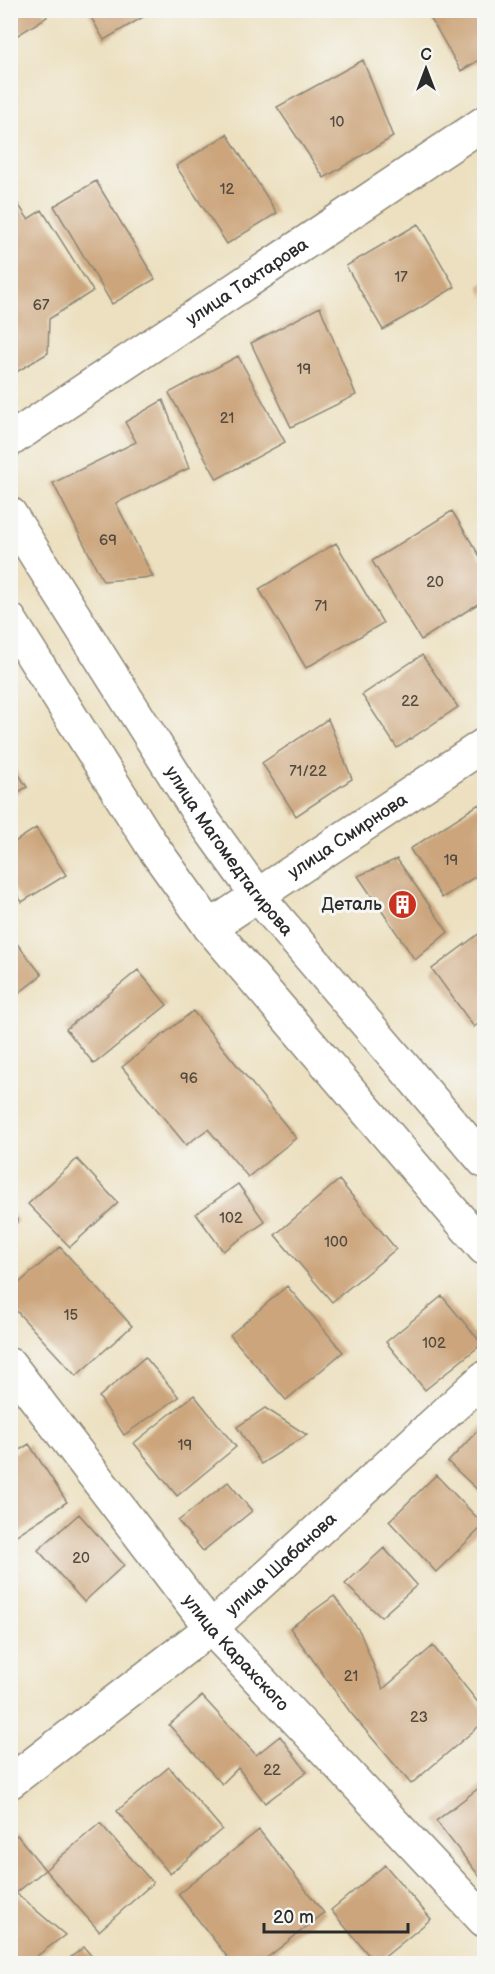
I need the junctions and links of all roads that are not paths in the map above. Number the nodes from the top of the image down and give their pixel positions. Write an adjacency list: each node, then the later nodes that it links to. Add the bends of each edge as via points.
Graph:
1 (484, 123): 2 (street, улица Тахтарова)
2 (10, 440)
3 (10, 514): 6 (street, улица Магомедтагирова, via 201,817)
4 (10, 620): 7 (street, via 153,848)
5 (484, 745): 6 (street, улица Смирнова)
6 (257, 895): 7 (street, улица Смирнова); 8 (street, улица Магомедтагирова)
7 (210, 927): 9 (street)
8 (484, 1161)
9 (484, 1248)
10 (10, 1365): 12 (street, улица Карахского)
11 (484, 1378): 12 (street, улица Шабанова)
12 (211, 1628): 13 (street, улица Шабанова); 14 (street, улица Карахского)
13 (10, 1782)
14 (484, 1920)

